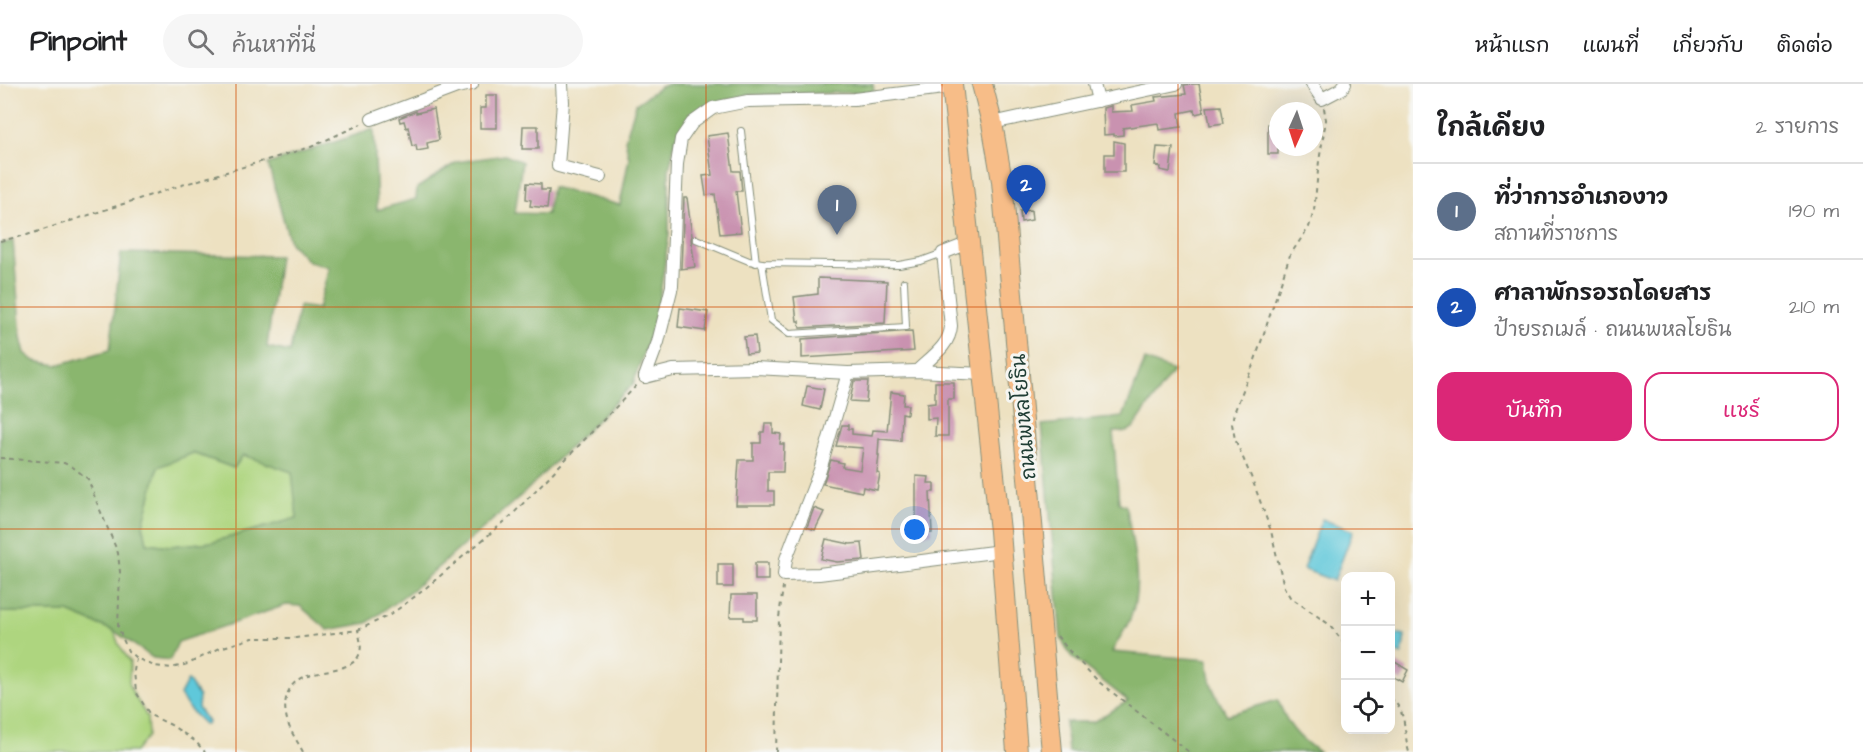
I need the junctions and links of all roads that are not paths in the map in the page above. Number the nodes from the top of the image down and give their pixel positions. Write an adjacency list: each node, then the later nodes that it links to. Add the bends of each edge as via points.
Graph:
1 (472, 84): 10 (street)
2 (562, 84): 13 (street, via 558,166)
3 (982, 84): 11 (highway, ถนนพหลโยธิน)
4 (1094, 84): 9 (street)
5 (1176, 84): 9 (street)
6 (1312, 84): 7 (street, via 1322,99)
7 (1345, 84)
8 (952, 85): 15 (highway, ถนนพหลโยธิน); 20 (street, via 854,99 748,100 713,108 692,123 681,139 672,286 645,377 673,370 755,368)
9 (1098, 101): 11 (street)
10 (372, 119)
11 (992, 123): 22 (highway, ถนนพหลโยธิน, via 1002,181)
12 (741, 131): 17 (lane)
13 (600, 177)
14 (696, 239): 17 (lane)
15 (969, 243): 16 (street); 21 (highway, ถนนพหลโยธิน)
16 (943, 253): 17 (lane, via 899,265); 19 (street, via 950,335)
17 (759, 263): 18 (lane, via 771,320 789,334 906,327)
18 (904, 282)
19 (917, 371): 20 (street); 21 (street)
20 (848, 373): 24 (street, via 784,575)
21 (984, 374): 23 (highway, ถนนพหลโยธิน)
22 (1033, 529): 23 (highway); 26 (highway, ถนนพหลโยธิน)
23 (1000, 531): 24 (highway, ถนนพหลโยธิน)
24 (1001, 552): 25 (highway, ถนนพหลโยธิน)
25 (1017, 752)
26 (1052, 752)

